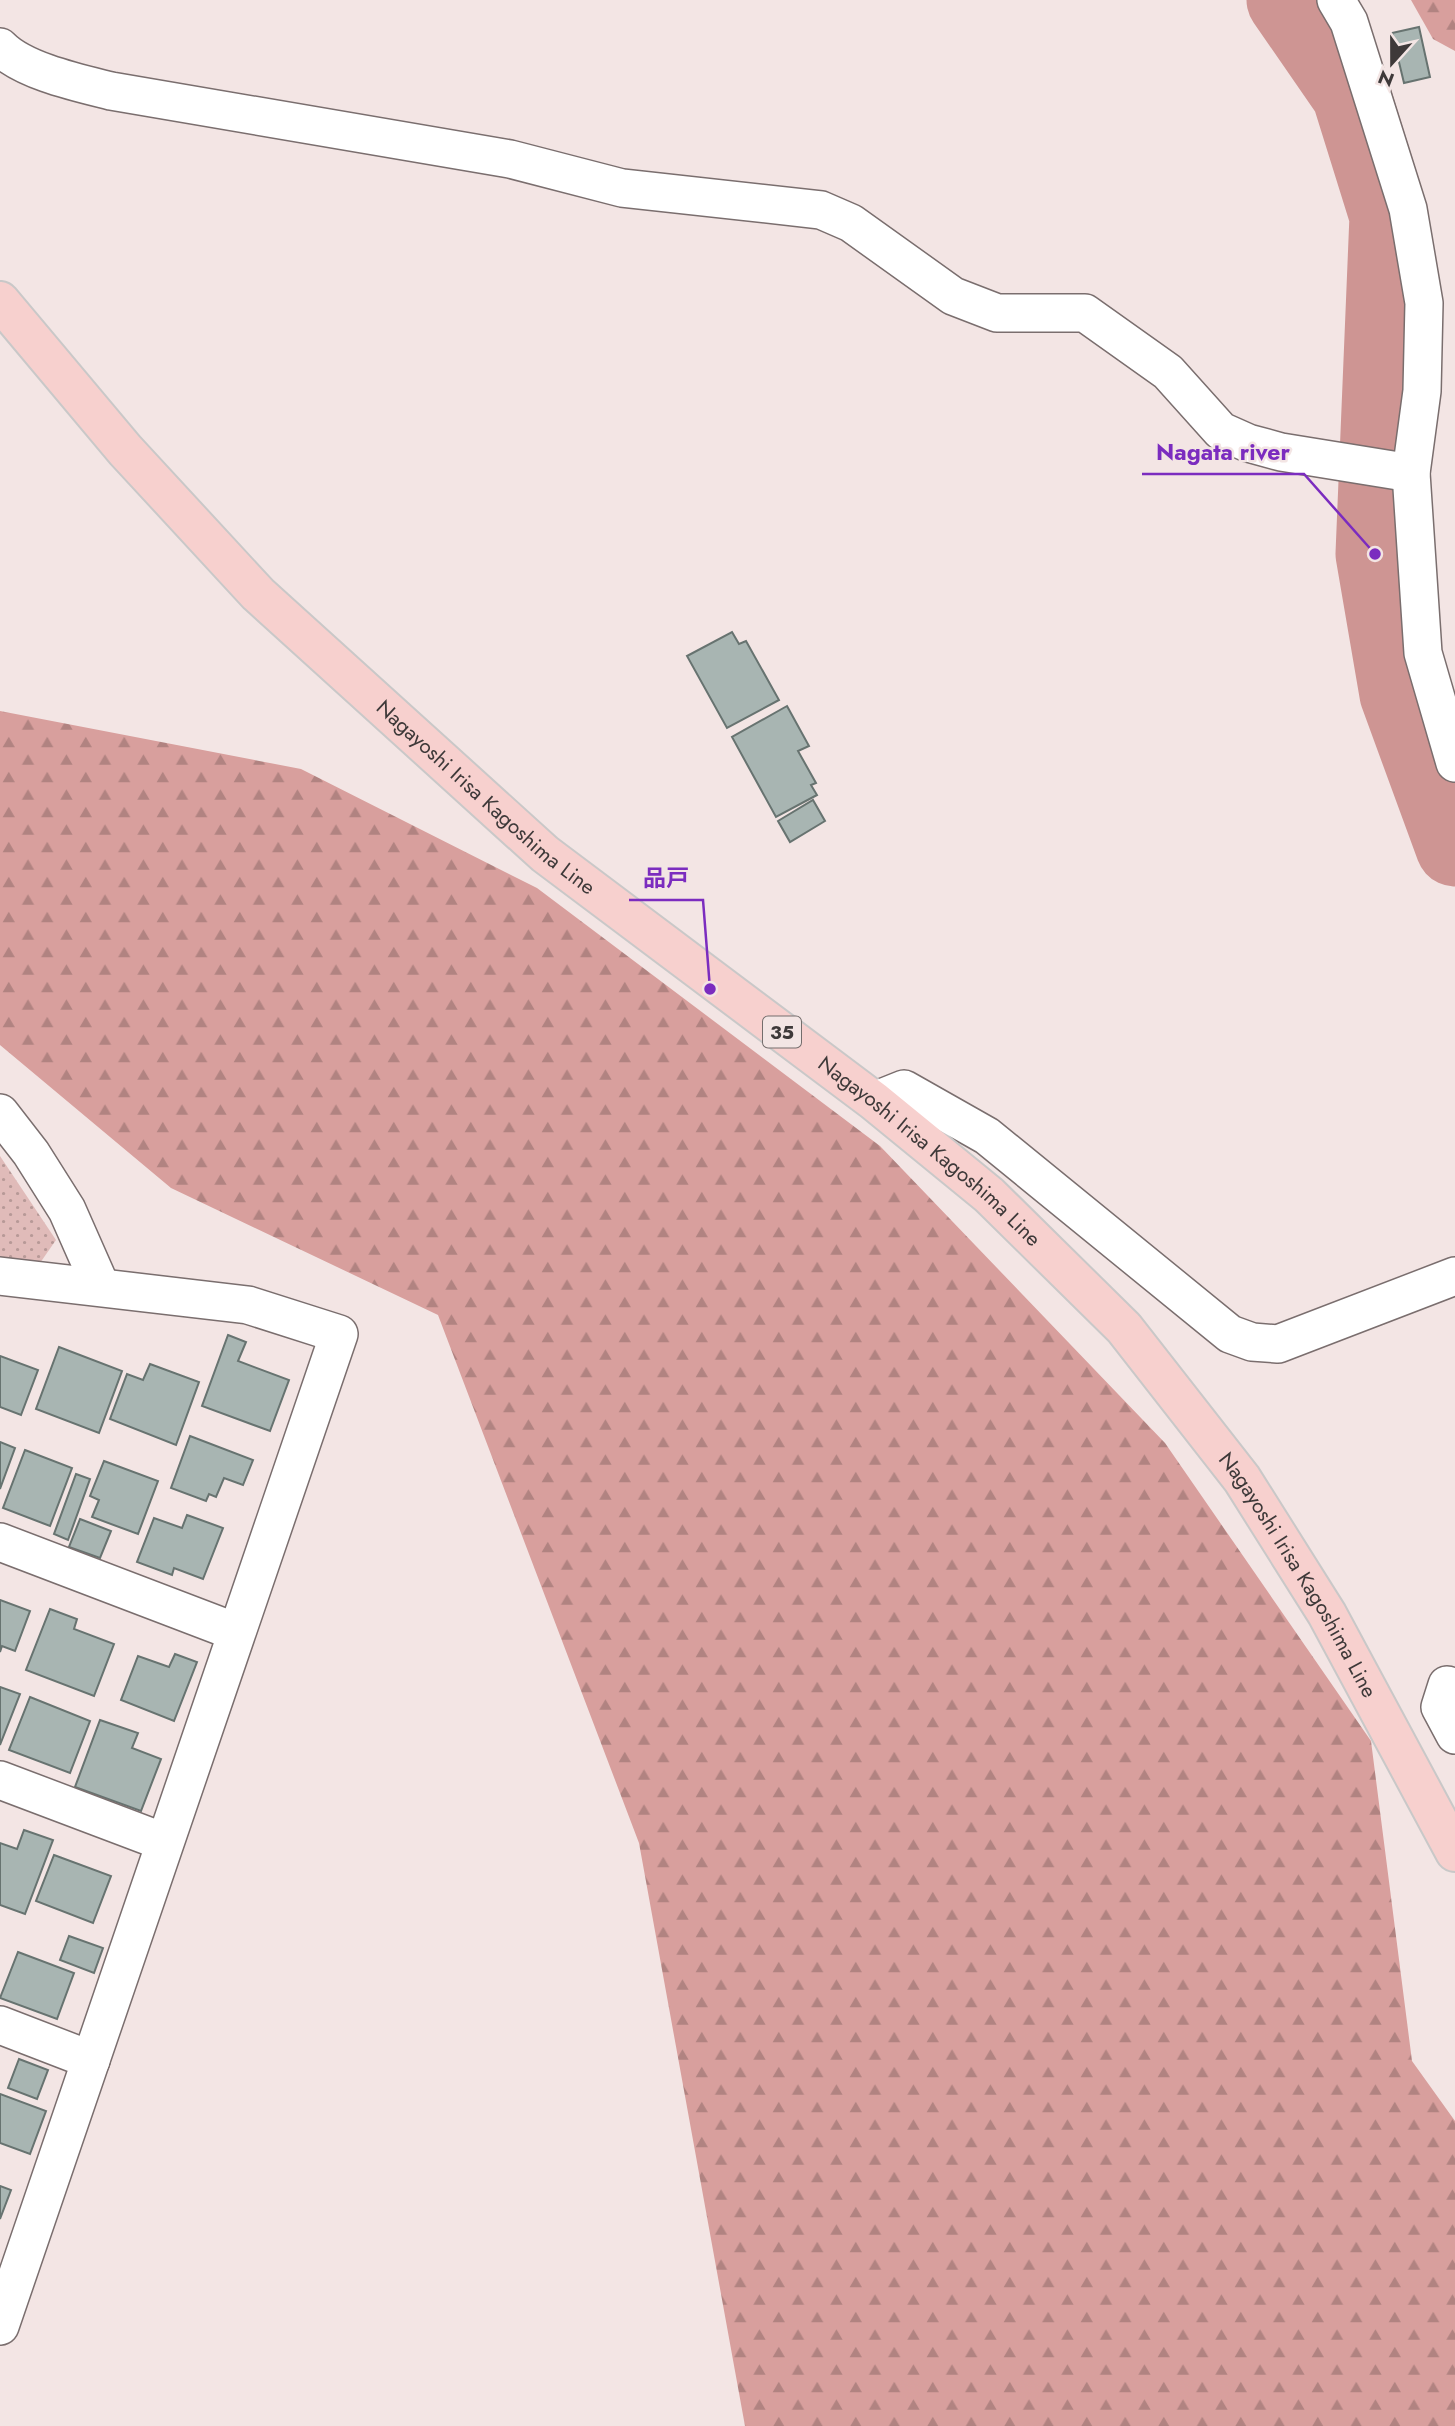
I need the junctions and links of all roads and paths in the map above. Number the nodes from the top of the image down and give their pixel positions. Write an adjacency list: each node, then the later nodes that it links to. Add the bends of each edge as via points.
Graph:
1 (1336, 0): 4 (street, via 1349,22 1408,209 1424,303 1422,391)
2 (0, 47): 4 (street, via 56,76 111,91 510,159 622,188 821,210 851,223 953,296 997,313 1085,313 1168,372 1221,431 1281,452)
3 (0, 301): 6 (main road, Nagayoshi Irisa Kagoshima Line / 35, via 125,450 258,594 545,854)
4 (1399, 472): 5 (street, via 1423,653)
5 (1455, 763)
6 (874, 1101): 9 (street, via 904,1089 987,1136 1230,1334 1252,1342 1278,1344); 17 (main road, Nagayoshi Irisa Kagoshima Line / 35, via 989,1195 1124,1328 1242,1479 1327,1614)
7 (0, 1113): 10 (street, via 67,1210)
8 (0, 1276): 10 (street)
9 (1455, 1276)
10 (101, 1287): 12 (street, via 248,1305 339,1334)
11 (0, 1542): 12 (street)
12 (236, 1632): 16 (street)
13 (1455, 1686): 14 (street, via 1447,1685 1440,1707)
14 (1455, 1735)
15 (0, 1780): 16 (street)
16 (164, 1842): 19 (street)
17 (1455, 1852)
18 (0, 2025): 19 (street)
19 (91, 2060): 20 (street)
20 (9, 2268): 21 (street)
21 (0, 2326)

